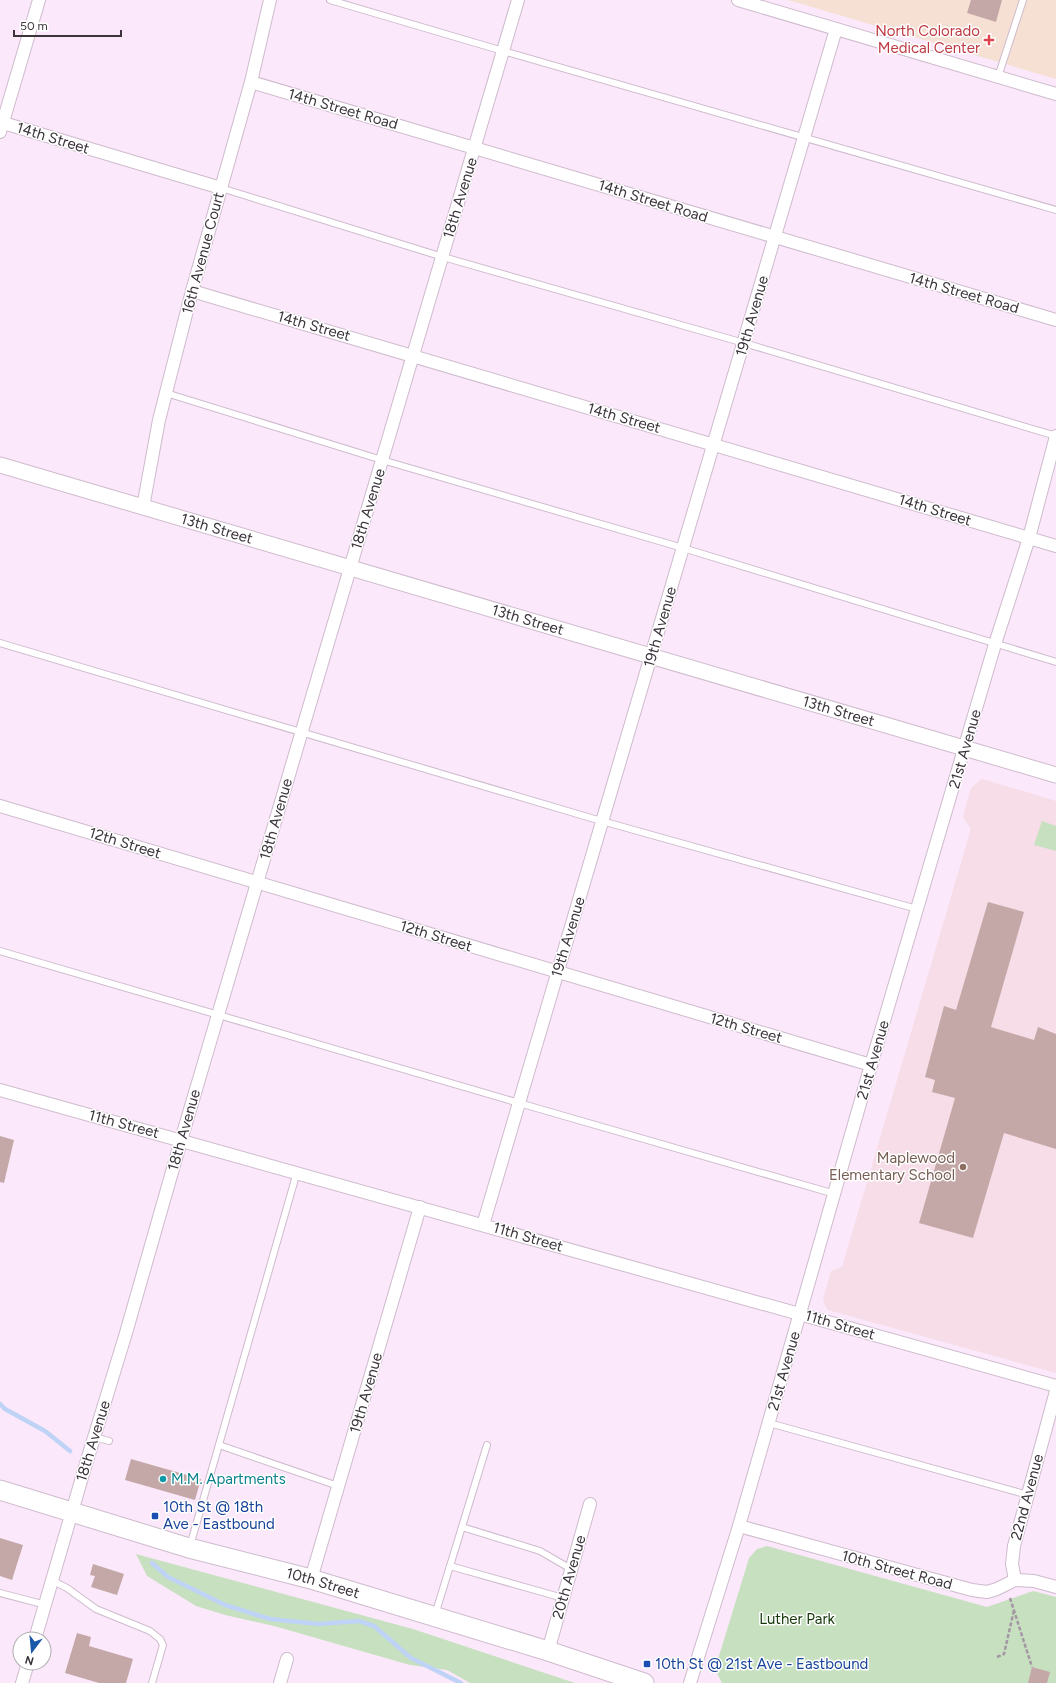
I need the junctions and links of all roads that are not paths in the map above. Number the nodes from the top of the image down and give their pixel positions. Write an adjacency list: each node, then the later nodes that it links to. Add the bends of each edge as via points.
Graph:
1 (39, 0): 12 (street)
2 (270, 0): 10 (street, 16th Avenue Court)
3 (330, 0): 8 (lane)
4 (518, 0): 8 (street, 18th Avenue)
5 (738, 0): 7 (street)
6 (1023, 0): 9 (lane)
7 (836, 29): 9 (street); 13 (street, 19th Avenue)
8 (503, 51): 13 (lane); 14 (street, 18th Avenue)
9 (998, 77): 11 (street)
10 (251, 82): 14 (street, 14th Street Road); 15 (street, 16th Avenue Court)
11 (1056, 94)
12 (1, 126): 15 (street, 14th Street)
13 (804, 138): 16 (lane); 17 (street, 19th Avenue)
14 (475, 148): 17 (street, 14th Street Road); 18 (street, 18th Avenue)
15 (221, 188): 18 (lane); 19 (street, 16th Avenue Court)
16 (1056, 210)
17 (775, 237): 20 (street, 14th Street Road); 21 (street, 19th Avenue)
18 (443, 257): 21 (lane); 22 (street, 18th Avenue)
19 (192, 291): 22 (street, 14th Street); 23 (street, 16th Avenue Court)
20 (1056, 320)
21 (744, 343): 24 (lane); 25 (street, 19th Avenue)
22 (413, 355): 25 (street, 14th Street); 26 (street, 18th Avenue)
23 (166, 393): 26 (lane); 28 (street, 16th Avenue Court)
24 (1056, 436): 29 (street, 21st Avenue)
25 (714, 444): 29 (street, 14th Street); 31 (street, 19th Avenue)
26 (382, 460): 31 (lane); 32 (street, 18th Avenue)
27 (0, 465): 28 (street, 13th Street)
28 (144, 507): 32 (street, 13th Street)
29 (1029, 538): 30 (street, 14th Street); 34 (street, 21st Avenue)
30 (1056, 546)
31 (684, 548): 34 (lane); 35 (street, 19th Avenue)
32 (350, 568): 35 (street, 13th Street); 37 (street, 18th Avenue)
33 (0, 643): 37 (lane)
34 (995, 644): 36 (lane); 38 (street, 21st Avenue)
35 (651, 657): 38 (street, 13th Street); 41 (street, 19th Avenue)
36 (1056, 662)
37 (302, 733): 41 (lane); 42 (street, 18th Avenue)
38 (965, 749): 39 (street, 13th Street); 43 (street, 21st Avenue)
39 (1056, 775)
40 (0, 806): 42 (street, 12th Street)
41 (602, 822): 43 (lane); 45 (street, 19th Avenue)
42 (257, 882): 45 (street, 12th Street); 46 (street, 18th Avenue)
43 (917, 909): 47 (street, 21st Avenue)
44 (0, 951): 46 (lane)
45 (557, 972): 47 (street, 12th Street); 49 (street, 19th Avenue)
46 (218, 1016): 49 (lane); 50 (street, 18th Avenue)
47 (871, 1065): 52 (street, 21st Avenue)
48 (0, 1090): 50 (street, 11th Street)
49 (519, 1103): 52 (lane); 54 (street, 19th Avenue)
50 (181, 1140): 51 (street, 11th Street); 59 (street, 18th Avenue)
51 (297, 1172): 53 (street, 11th Street); 61 (lane)
52 (835, 1194): 55 (street, 21st Avenue)
53 (420, 1207): 54 (street, 11th Street); 63 (street, 19th Avenue)
54 (483, 1225): 55 (street, 11th Street)
55 (800, 1314): 56 (street, 11th Street); 58 (street, 21st Avenue)
56 (1056, 1386)
57 (1056, 1391): 65 (street, 22nd Avenue)
58 (769, 1423): 65 (lane); 68 (street, 21st Avenue)
59 (94, 1437): 60 (lane); 67 (street, 18th Avenue)
60 (109, 1441)
61 (219, 1445): 63 (lane); 70 (lane)
62 (487, 1445): 69 (lane)
63 (338, 1486): 73 (street, 19th Avenue)
64 (0, 1490): 67 (main road, 10th Street)
65 (1028, 1495): 74 (street, 22nd Avenue, via 1014,1546 1012,1564)
66 (590, 1504): 72 (street, 20th Avenue)
67 (73, 1512): 70 (main road, 10th Street); 75 (street, 18th Avenue)
68 (739, 1526): 74 (street, 10th Street Road, via 972,1590 987,1592); 89 (street, 21st Avenue)
69 (462, 1527): 71 (lane); 72 (lane, via 540,1551)
70 (189, 1548): 73 (main road, 10th Street)
71 (450, 1566): 78 (lane); 80 (lane)
72 (572, 1569): 78 (street, 20th Avenue)
73 (311, 1579): 80 (main road, 10th Street)
74 (1015, 1580): 76 (street, via 1034,1581)
75 (53, 1581): 79 (street, 18th Avenue); 86 (lane, via 96,1609 150,1631 160,1639 163,1645)
76 (1056, 1587)
77 (0, 1592): 79 (lane)
78 (563, 1598): 82 (street, 20th Avenue)
79 (46, 1605): 81 (street, 18th Avenue)
80 (434, 1616): 82 (main road, 10th Street)
81 (38, 1631)
82 (548, 1651): 88 (main road, 10th Street)
83 (287, 1659): 87 (street)
84 (26, 1671): 85 (street)
85 (22, 1683)
86 (152, 1683)
87 (280, 1683)
88 (644, 1683)
89 (690, 1683)

